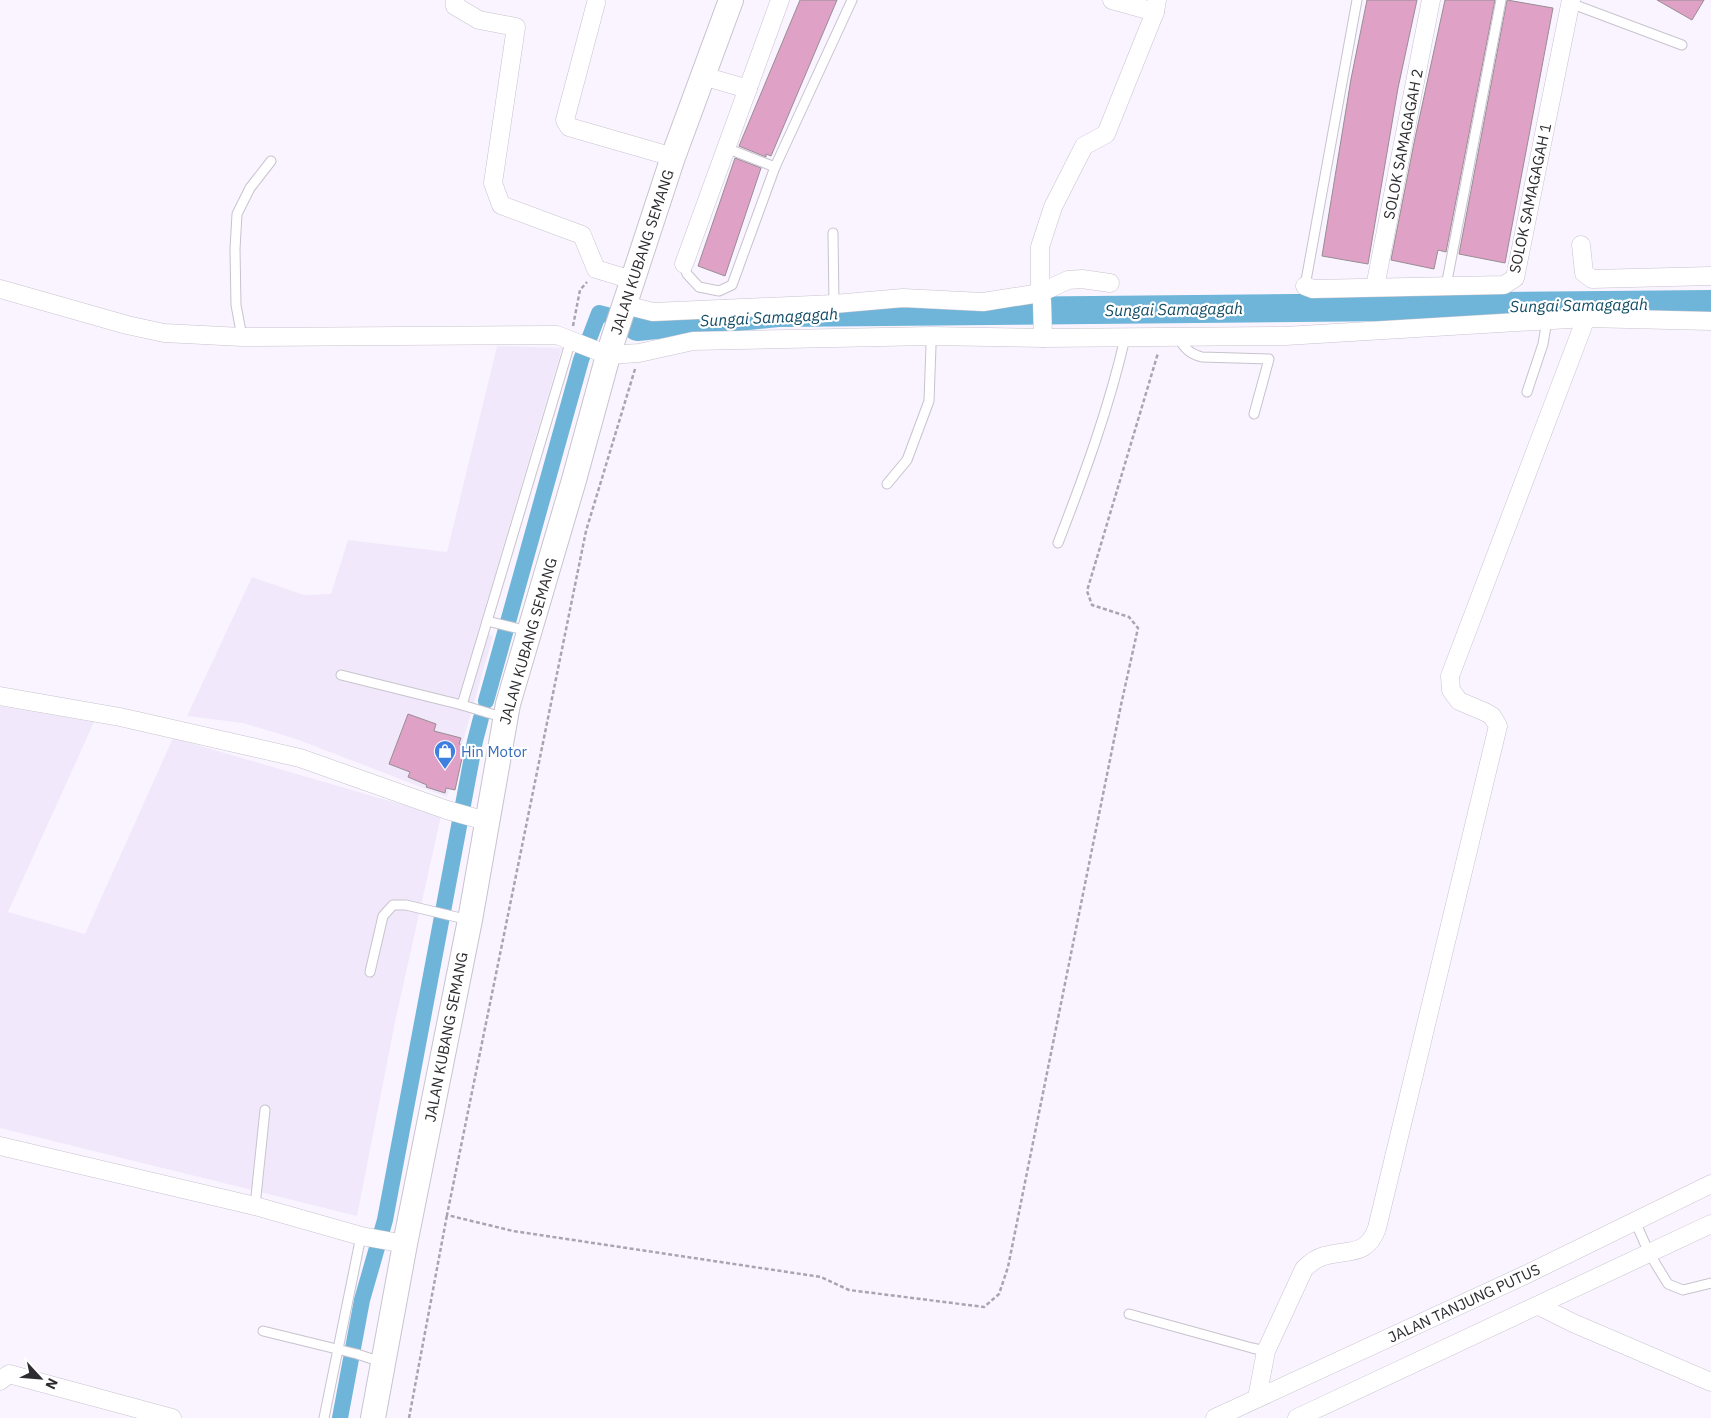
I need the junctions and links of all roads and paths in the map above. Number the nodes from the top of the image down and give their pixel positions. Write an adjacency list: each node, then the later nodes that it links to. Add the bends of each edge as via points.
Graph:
1 (455, 0): 22 (street, via 455,6 479,20 516,27 493,183 501,204 582,235)
2 (731, 0): 13 (main road, JALAN KUBANG SEMANG)
3 (780, 0): 14 (street)
4 (852, 0): 18 (lane)
5 (1112, 0): 11 (street)
6 (1357, 0): 26 (lane)
7 (1431, 0): 28 (street, SOLOK SAMAGAGAH 2)
8 (1501, 0): 27 (lane)
9 (1570, 2): 12 (lane); 27 (street, SOLOK SAMAGAGAH 1, via 1515,278 1504,285)
10 (596, 3): 16 (street, via 565,120 569,127)
11 (1156, 6): 30 (street, via 1106,134 1084,146 1053,207 1040,247)
12 (1682, 45)
13 (703, 76): 14 (street); 16 (main road, JALAN KUBANG SEMANG)
14 (748, 89): 15 (street)
15 (726, 148): 18 (lane); 21 (street)
16 (673, 157): 24 (main road, JALAN KUBANG SEMANG)
17 (271, 161): 39 (lane, via 250,188 237,214 236,305)
18 (775, 166): 21 (lane, via 732,285 719,291 699,287 687,274)
19 (833, 233): 31 (lane)
20 (1581, 245): 23 (street, via 1584,273 1592,279)
21 (684, 264)
22 (596, 269): 24 (street); 41 (path, via 580,290)
23 (1711, 276)
24 (632, 280): 32 (main road, JALAN KUBANG SEMANG)
25 (1110, 283): 30 (street, via 1068,280)
26 (1305, 286): 28 (street, SOLOK SAMAGAGAH 1, via 1313,289)
27 (1446, 286): 28 (street, SOLOK SAMAGAGAH 1)
28 (1375, 288)
29 (0, 289): 39 (street, via 164,333)
30 (1041, 297): 31 (street, via 983,302 903,298); 36 (street)
31 (834, 304): 32 (street, via 653,312)
32 (624, 305): 41 (main road, JALAN KUBANG SEMANG)
33 (1586, 318): 34 (street); 35 (street); 70 (street, via 1450,676 1451,690 1460,701 1492,716 1498,726 1377,1228 1373,1238 1357,1251 1324,1256 1304,1268)
34 (1547, 320): 38 (street, via 1285,336); 43 (lane)
35 (1711, 321)
36 (1043, 334): 37 (street); 40 (street)
37 (930, 336): 42 (street, via 693,341); 45 (lane, via 929,401 907,460)
38 (1170, 337): 40 (street); 44 (lane, via 1193,355 1269,360); 60 (path, via 1087,591 1092,605 1129,617 1138,628 1008,1267 999,1294 984,1307 849,1290 821,1277 513,1231)
39 (242, 338): 41 (street, via 557,335)
40 (1125, 338): 46 (lane, via 1114,384)
41 (590, 348): 42 (street); 47 (lane); 48 (main road, JALAN KUBANG SEMANG, via 574,480)
42 (639, 353): 60 (path, via 586,531)
43 (1527, 392)
44 (1254, 414)
45 (887, 484)
46 (1058, 543)
47 (487, 621): 48 (lane); 51 (lane)
48 (519, 629): 52 (main road, JALAN KUBANG SEMANG)
49 (341, 675): 51 (lane)
50 (0, 696): 53 (street, via 120,717 300,758)
51 (462, 705): 52 (lane)
52 (505, 719): 53 (main road, JALAN KUBANG SEMANG)
53 (477, 818): 54 (main road, JALAN KUBANG SEMANG)
54 (460, 918): 55 (lane, via 406,904 393,905 383,916); 63 (main road, JALAN KUBANG SEMANG)
55 (370, 972)
56 (265, 1110): 59 (lane)
57 (0, 1146): 59 (street)
58 (1711, 1184): 61 (street, JALAN TANJUNG PUTUS)
59 (255, 1206): 63 (street)
60 (447, 1215): 78 (path)
61 (1635, 1221): 64 (lane); 74 (street, JALAN TANJUNG PUTUS)
62 (1711, 1224): 64 (street)
63 (380, 1239): 69 (lane); 71 (main road, JALAN KUBANG SEMANG)
64 (1649, 1253): 65 (lane, via 1668,1284 1683,1290); 66 (street)
65 (1711, 1283)
66 (1539, 1306): 73 (street); 80 (street)
67 (1129, 1314): 70 (lane)
68 (263, 1331): 69 (lane)
69 (342, 1350): 71 (lane); 76 (lane)
70 (1266, 1350): 74 (street)
71 (384, 1363): 77 (main road, JALAN KUBANG SEMANG)
72 (0, 1381): 75 (street, via 8,1374)
73 (1711, 1382)
74 (1257, 1398): 79 (street, JALAN TANJUNG PUTUS)
75 (172, 1418)
76 (324, 1418)
77 (373, 1418)
78 (409, 1418)
79 (1215, 1418)
80 (1297, 1418)

